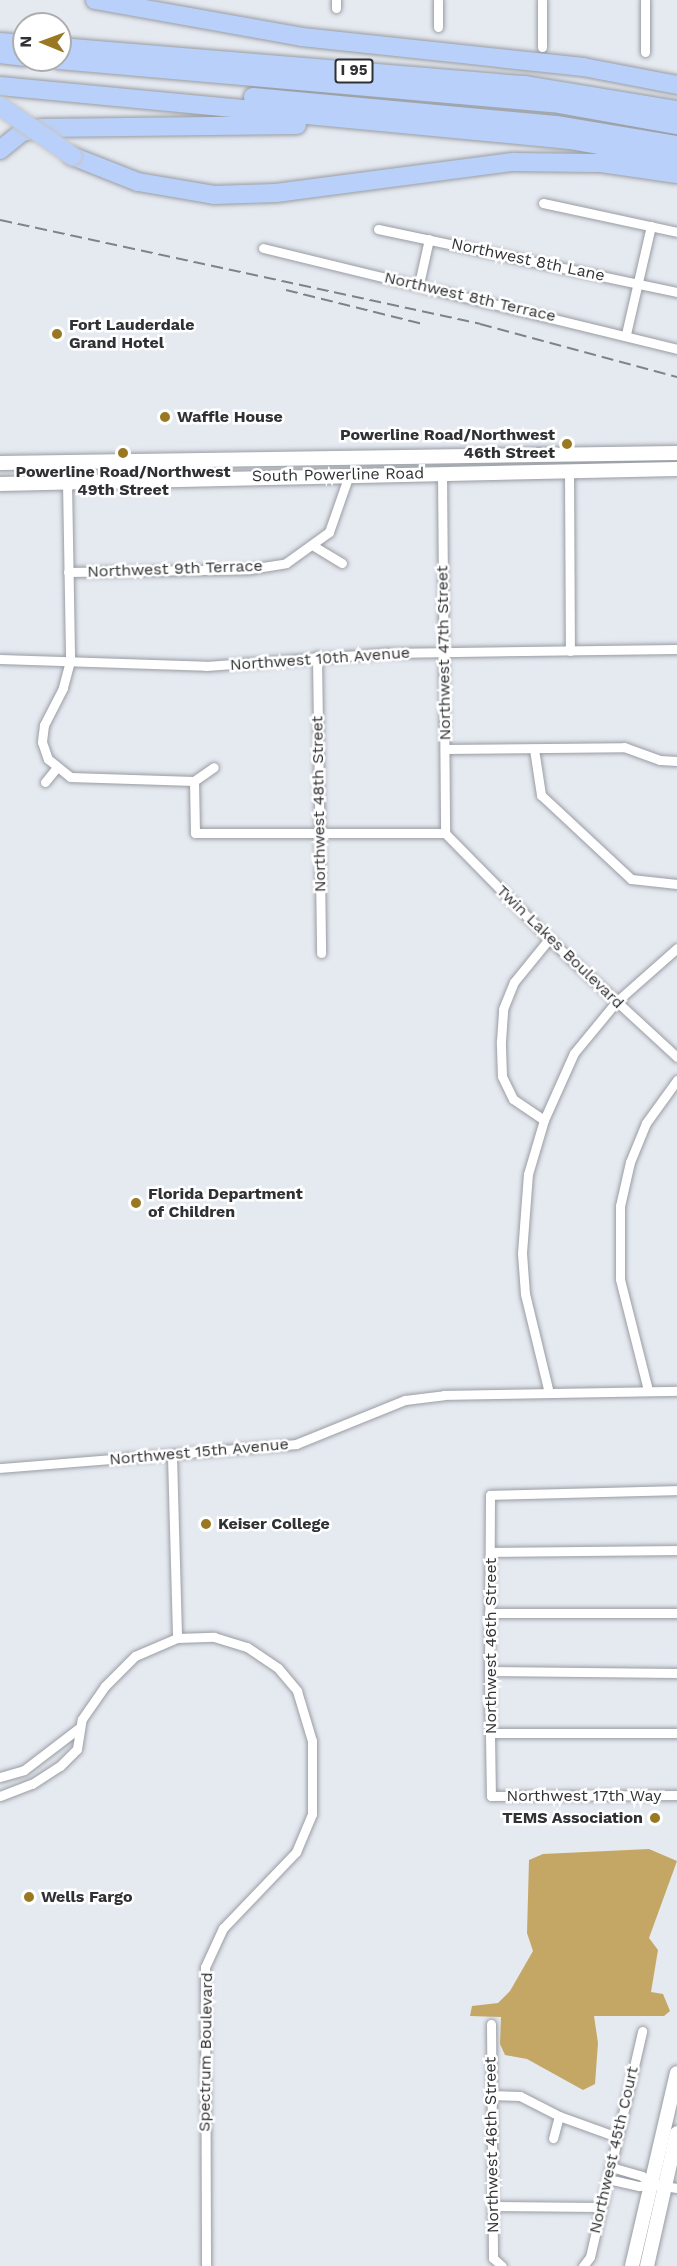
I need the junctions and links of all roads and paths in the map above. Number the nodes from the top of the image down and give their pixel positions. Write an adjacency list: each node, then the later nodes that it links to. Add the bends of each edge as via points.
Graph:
1 (95, 0): 6 (highway)
2 (129, 0): 6 (highway)
3 (438, 0): 7 (street)
4 (542, 0): 8 (street)
5 (645, 0): 10 (street)
6 (153, 8): 13 (highway, via 302,38 583,67)
7 (438, 27)
8 (542, 46)
9 (72, 48): 16 (highway, I 95, via 524,85)
10 (645, 52)
11 (72, 61): 18 (highway, via 553,103)
12 (0, 74): 19 (highway, via 556,125)
13 (677, 85)
14 (0, 86): 17 (highway)
15 (0, 106): 22 (highway, bridge, via 72,156 138,182 214,195 276,193 513,162 601,164)
16 (677, 110)
17 (387, 122): 20 (highway, via 49,127 27,130); 21 (highway, via 570,140)
18 (677, 124)
19 (677, 145)
20 (0, 150)
21 (677, 159)
22 (677, 174)
23 (543, 203): 24 (street)
24 (651, 226): 26 (street); 30 (street)
25 (378, 229): 27 (street, Northwest 8th Lane)
26 (677, 232)
27 (429, 239): 29 (street); 30 (street, Northwest 8th Lane)
28 (263, 248): 29 (street, Northwest 8th Terrace)
29 (419, 284): 32 (street, Northwest 8th Terrace)
30 (637, 284): 31 (street, Northwest 8th Lane); 32 (street)
31 (677, 292)
32 (626, 334): 33 (street, Northwest 8th Terrace)
33 (677, 349)
34 (677, 453): 36 (main road, South Powerline Road)
35 (570, 455): 36 (main road, South Powerline Road); 37 (main road, South Powerline Road); 41 (main road)
36 (588, 455): 40 (main road)
37 (354, 457): 38 (main road, South Powerline Road); 43 (main road)
38 (0, 463)
39 (677, 469): 40 (main road, South Powerline Road)
40 (569, 470): 41 (main road, South Powerline Road); 50 (street)
41 (545, 471): 42 (main road, South Powerline Road)
42 (442, 473): 43 (main road, South Powerline Road); 51 (street, Northwest 47th Street)
43 (349, 475): 44 (main road, South Powerline Road); 46 (street, Northwest 9th Terrace, via 329,532)
44 (67, 482): 45 (main road, South Powerline Road); 48 (street)
45 (0, 484)
46 (312, 544): 47 (street); 48 (street, Northwest 9th Terrace, via 286,563 250,569)
47 (342, 563)
48 (68, 572): 54 (street)
49 (677, 649): 50 (street, Northwest 10th Avenue)
50 (570, 651): 51 (street, Northwest 10th Avenue)
51 (442, 652): 52 (street, Northwest 10th Avenue); 55 (street, Northwest 47th Street)
52 (317, 656): 54 (street, Northwest 10th Avenue, via 267,664 206,666); 63 (street, Northwest 48th Street)
53 (0, 659): 54 (street, Northwest 10th Avenue)
54 (70, 661): 58 (street, via 43,734 48,759)
55 (445, 749): 56 (street); 62 (street, Northwest 47th Street)
56 (534, 749): 57 (street, via 624,747 660,760); 64 (street, via 541,795 631,879)
57 (677, 761)
58 (57, 766): 60 (street, via 70,777); 61 (street)
59 (214, 767): 60 (street)
60 (194, 781): 63 (street, via 195,833)
61 (45, 782)
62 (445, 833): 63 (street); 65 (street, Twin Lakes Boulevard)
63 (318, 835): 67 (street, Northwest 48th Street)
64 (677, 884)
65 (549, 939): 68 (street, Twin Lakes Boulevard); 71 (street, via 514,982 503,1010 501,1041 502,1076 513,1099)
66 (677, 948): 68 (street)
67 (321, 953)
68 (616, 1002): 69 (street, Twin Lakes Boulevard); 71 (street, via 574,1053)
69 (677, 1057)
70 (677, 1080): 72 (street, via 646,1123 630,1162 620,1206 620,1279)
71 (544, 1120): 74 (street, via 528,1174 522,1253 525,1294)
72 (648, 1390): 73 (street, Northwest 15th Avenue); 74 (street, Northwest 15th Avenue)
73 (677, 1390)
74 (549, 1393): 75 (street, Northwest 15th Avenue, via 405,1400 296,1444)
75 (172, 1456): 76 (street, Northwest 15th Avenue); 82 (street)
76 (0, 1468)
77 (677, 1490): 79 (street, Northwest 46th Street, via 490,1495)
78 (677, 1550): 79 (street)
79 (490, 1552): 80 (street, Northwest 46th Street)
80 (489, 1613): 81 (street); 83 (street, Northwest 46th Street)
81 (677, 1613)
82 (177, 1638): 85 (street, via 135,1656 105,1686); 106 (street, Spectrum Boulevard, via 214,1637 236,1643 278,1668 297,1691 312,1741 312,1814 296,1852 223,1928 205,1967)
83 (489, 1671): 84 (street); 86 (street, Northwest 46th Street)
84 (677, 1673)
85 (79, 1728): 88 (street, via 24,1770); 89 (street, via 77,1749 60,1766 32,1784)
86 (491, 1732): 87 (street); 90 (street, Northwest 46th Street)
87 (677, 1733)
88 (0, 1777)
89 (0, 1796)
90 (491, 1796): 91 (street, Northwest 17th Way)
91 (677, 1796)
92 (491, 2024): 95 (street, Northwest 46th Street)
93 (642, 2031): 98 (street, Northwest 45th Court)
94 (677, 2073): 102 (main road)
95 (491, 2095): 96 (street, via 520,2096); 103 (street, Northwest 46th Street)
96 (559, 2116): 98 (street); 99 (street)
97 (677, 2133): 102 (main road)
98 (617, 2137): 100 (street, Northwest 45th Court)
99 (553, 2138)
100 (611, 2167): 101 (street, Northwest 45th Court); 102 (street)
101 (608, 2179): 102 (street, via 639,2186); 104 (street, Northwest 45th Court)
102 (664, 2186): 108 (main road); 109 (main road)
103 (493, 2206): 104 (street); 105 (street, Northwest 46th Street, via 493,2258)
104 (601, 2207): 107 (street, Northwest 45th Court, via 590,2257)
105 (500, 2265)
106 (206, 2266)
107 (584, 2266)
108 (632, 2266)
109 (646, 2266)

